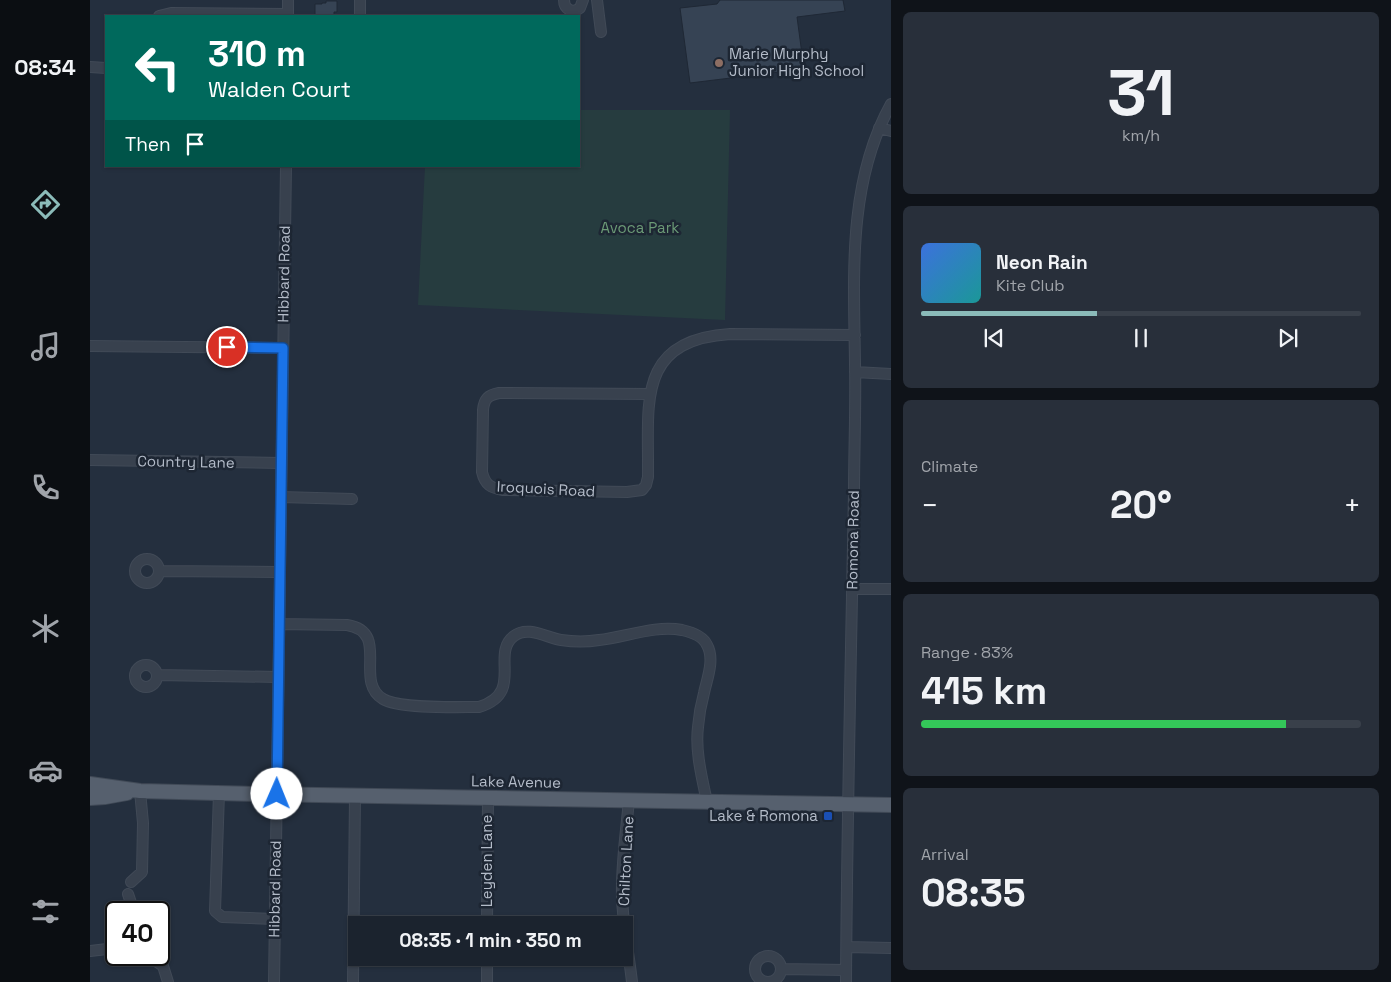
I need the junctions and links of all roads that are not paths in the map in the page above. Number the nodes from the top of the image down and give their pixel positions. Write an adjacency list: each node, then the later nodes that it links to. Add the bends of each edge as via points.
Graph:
1 (288, 0): 7 (street)
2 (360, 0): 8 (street)
3 (564, 0): 4 (street, via 566,8 574,11 582,6)
4 (583, 0)
5 (597, 0): 9 (street)
6 (163, 15): 7 (street)
7 (288, 15)
8 (360, 15)
9 (601, 32)
10 (90, 67): 11 (street)
11 (105, 68)
12 (891, 104): 13 (street, Romona Road)
13 (879, 128): 14 (street); 16 (street, Romona Road, via 862,182 859,203)
14 (891, 131)
15 (286, 167): 18 (street, Hibbard Road)
16 (855, 335): 19 (street, Romona Road); 21 (street, Iroquois Road, via 711,335 685,344 665,360 658,369)
17 (90, 346): 18 (street)
18 (283, 348): 23 (street, Hibbard Road)
19 (855, 372): 20 (street); 28 (street, Romona Road)
20 (891, 374)
21 (650, 394): 21 (street, Iroquois Road, via 648,477 642,490 503,490 494,489 483,478 483,410 486,398 492,394)
22 (90, 460): 23 (street, Country Lane)
23 (281, 463): 24 (street, Hibbard Road)
24 (281, 498): 25 (street); 27 (street, Hibbard Road)
25 (352, 499)
26 (160, 571): 27 (street)
27 (280, 572): 30 (street, Hibbard Road)
28 (852, 588): 29 (street); 42 (street, Romona Road)
29 (891, 589)
30 (279, 624): 32 (street, Hibbard Road); 41 (street, via 346,625 362,631 370,645 372,685 383,699 411,705 478,708 502,692 508,643 523,632 576,642 658,630 683,630 695,634 708,645 710,653 697,729)
31 (157, 675): 32 (street)
32 (278, 677): 36 (street, Hibbard Road)
33 (90, 784): 34 (main road, Lake Avenue)
34 (140, 791): 35 (main road, Lake Avenue); 38 (main road, Lake Avenue); 44 (street, via 142,872)
35 (219, 793): 36 (main road, Lake Avenue); 48 (street, via 215,911 222,917)
36 (277, 794): 37 (main road, Lake Avenue); 48 (street, Hibbard Road)
37 (355, 796): 39 (main road, Lake Avenue); 59 (street)
38 (90, 798)
39 (488, 798): 40 (main road, Lake Avenue); 47 (street, Leyden Lane)
40 (629, 800): 41 (main road, Lake Avenue); 61 (street, Chilton Lane, via 622,896)
41 (706, 802): 42 (main road, Lake Avenue)
42 (848, 804): 43 (main road, Lake Avenue); 49 (street, Romona Road)
43 (891, 805)
44 (131, 882)
45 (128, 894): 46 (street)
46 (130, 901)
47 (487, 916)
48 (275, 919): 58 (street, Hibbard Road)
49 (847, 947): 50 (street); 56 (street, Romona Road)
50 (891, 948)
51 (105, 949): 52 (street)
52 (90, 951)
53 (163, 966): 57 (street)
54 (487, 966): 60 (street)
55 (782, 969): 56 (street)
56 (846, 970): 62 (street, Romona Road)
57 (168, 982)
58 (274, 982)
59 (353, 982)
60 (487, 982)
61 (632, 982)
62 (846, 982)

